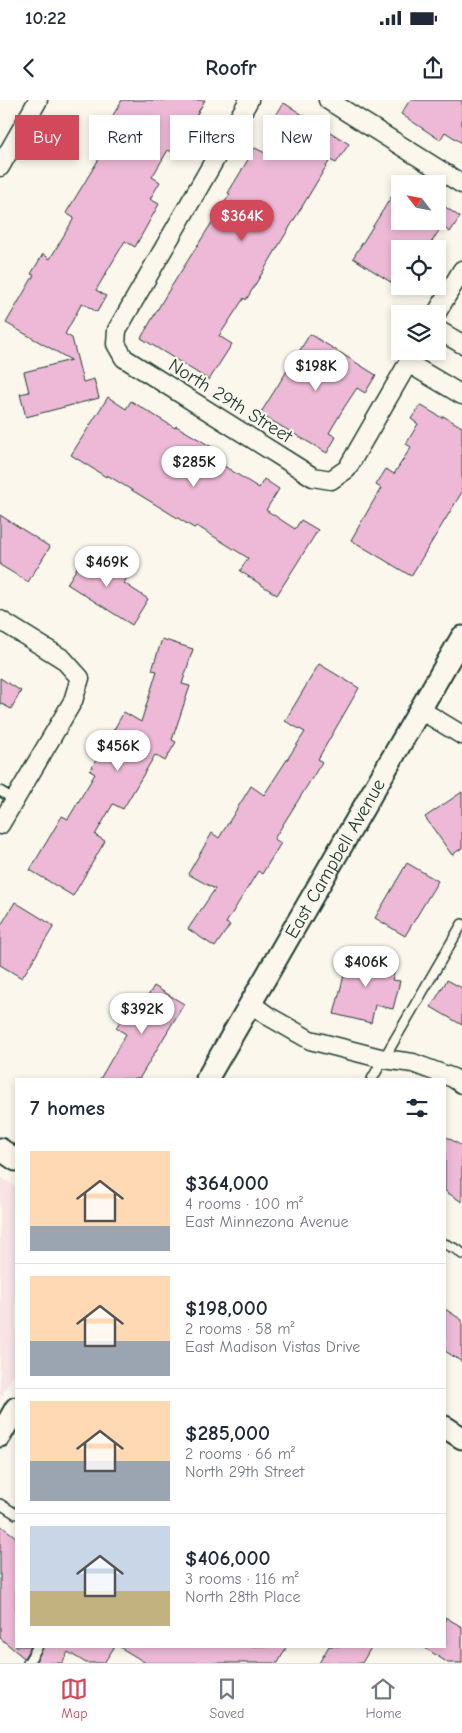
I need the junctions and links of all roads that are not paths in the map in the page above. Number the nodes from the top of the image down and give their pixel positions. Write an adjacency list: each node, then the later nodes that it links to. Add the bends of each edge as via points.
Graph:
1 (38, 100): 4 (street)
2 (249, 100): 10 (street, North 29th Street, via 118,330 116,344 124,358 313,477 331,480 347,469)
3 (328, 100): 5 (street)
4 (0, 167)
5 (462, 184)
6 (462, 270): 7 (street)
7 (441, 305)
8 (446, 335): 9 (street)
9 (462, 344)
10 (409, 360)
11 (415, 360): 12 (street)
12 (462, 395)
13 (0, 620): 18 (street, via 63,660 80,678 73,701)
14 (462, 637): 15 (street, East Campbell Avenue)
15 (419, 709): 16 (street); 21 (street, East Campbell Avenue)
16 (462, 735)
17 (0, 791): 18 (lane)
18 (15, 800): 19 (street)
19 (0, 825)
20 (462, 924): 22 (lane)
21 (250, 1003): 22 (street, via 310,1040); 23 (street, East Campbell Avenue)
22 (384, 1059): 24 (lane); 25 (street, via 413,1063)
23 (208, 1078)
24 (373, 1078)
25 (462, 1084)
26 (0, 1150): 27 (street)
27 (15, 1159)
28 (446, 1244): 29 (lane)
29 (462, 1254)
30 (15, 1410): 32 (street)
31 (446, 1428): 33 (street)
32 (0, 1436)
33 (462, 1438)
34 (0, 1504): 35 (lane)
35 (15, 1513)
36 (37, 1648): 37 (lane)
37 (28, 1663)

